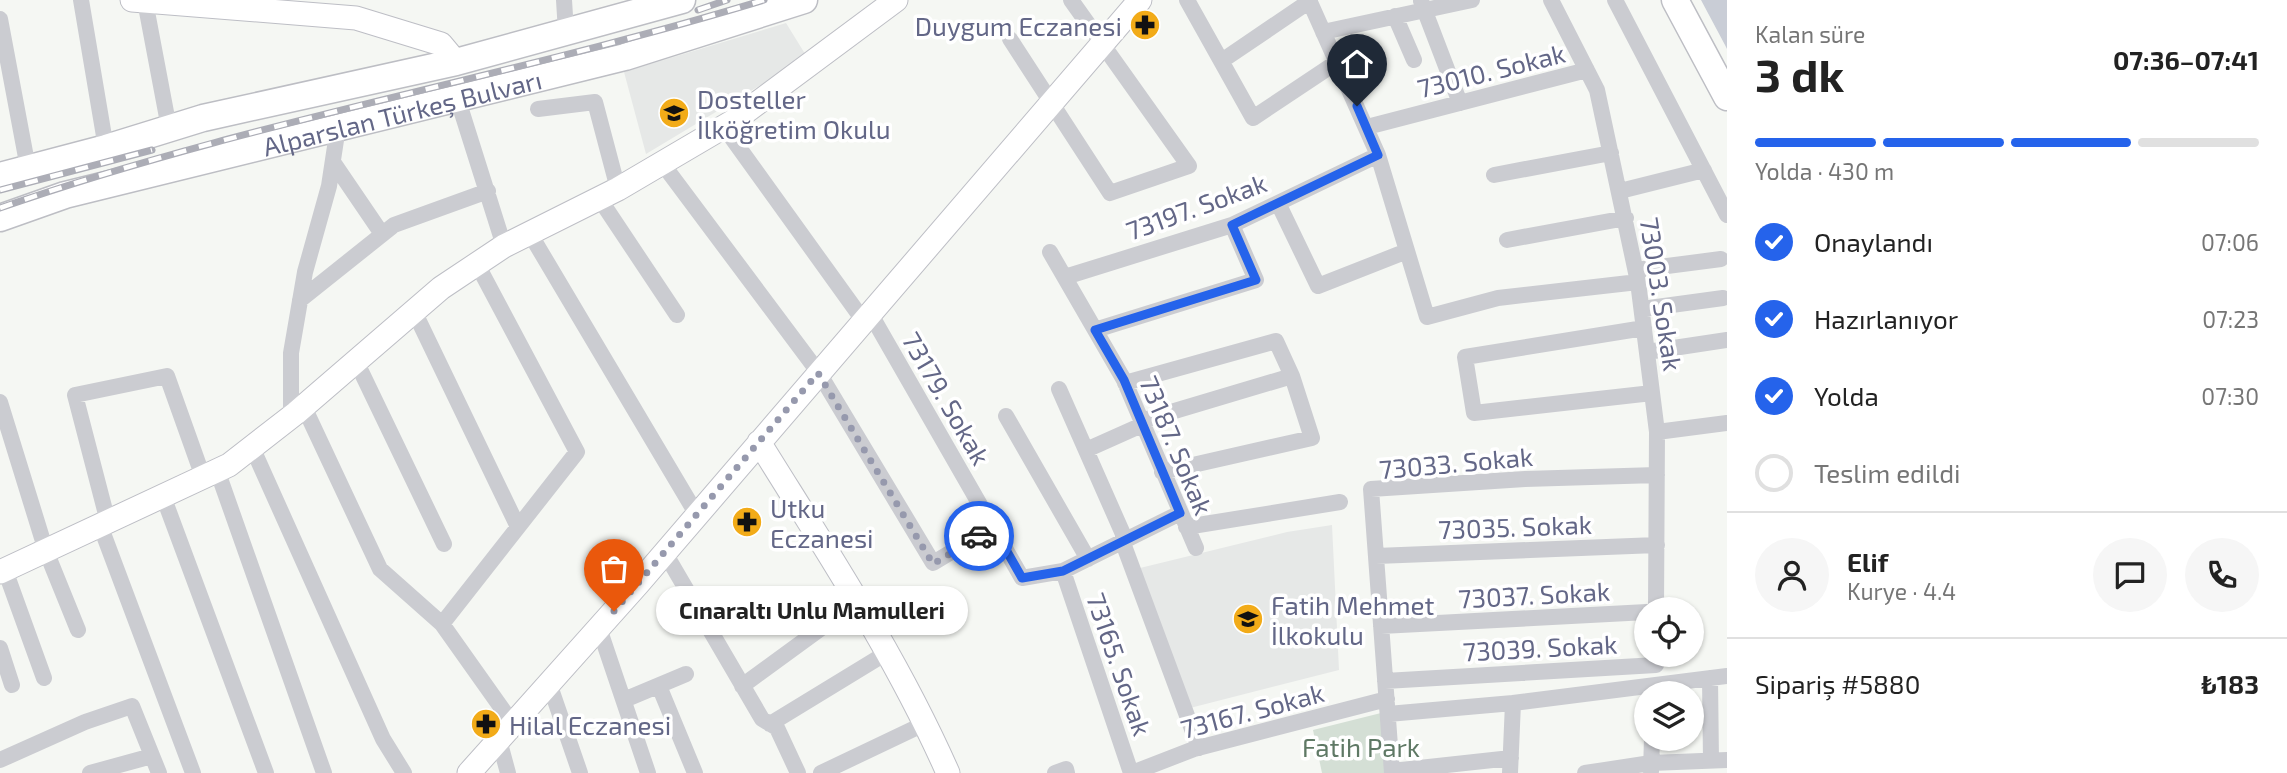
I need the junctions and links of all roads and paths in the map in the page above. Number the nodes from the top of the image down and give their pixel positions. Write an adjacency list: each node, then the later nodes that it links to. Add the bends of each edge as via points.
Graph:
1 (81, 0): 41 (street)
2 (132, 0): 15 (main road)
3 (564, 0): 23 (street)
4 (682, 0): 23 (main road, Alparslan Türkeş Bulvarı)
5 (804, 0): 32 (main road, Alparslan Türkeş Bulvarı, via 625,57)
6 (896, 0): 38 (main road)
7 (1071, 0): 26 (street)
8 (1140, 0): 26 (main road)
9 (1187, 0): 27 (street)
10 (1309, 0): 24 (street); 27 (street)
11 (1472, 0): 18 (street)
12 (1551, 0): 31 (street, 73003. Sokak)
13 (1615, 0): 47 (street)
14 (1675, 0): 33 (main road)
15 (145, 1): 16 (main road); 40 (street)
16 (170, 1): 17 (main road)
17 (235, 4): 19 (main road)
18 (1423, 5): 21 (street); 35 (street)
19 (299, 6): 20 (main road)
20 (355, 9): 29 (main road, via 441,44)
21 (1400, 10): 24 (street); 28 (street)
22 (0, 19): 46 (street)
23 (566, 32): 29 (main road, Alparslan Türkeş Bulvarı)
24 (1323, 32): 30 (street)
25 (1010, 39): 34 (street)
26 (1101, 44): 34 (main road); 34 (street, via 1189,166 1110,193)
27 (1223, 60): 30 (street, via 1253,118)
28 (1414, 60)
29 (456, 62): 40 (main road, Alparslan Türkeş Bulvarı)
30 (1337, 62): 39 (street)
31 (1587, 70): 35 (street, 73010. Sokak); 42 (street, 73003. Sokak, via 1597,90)
32 (457, 97): 37 (main road, Alparslan Türkeş Bulvarı); 50 (street)
33 (1727, 97)
34 (1052, 100): 73 (main road)
35 (1460, 103): 39 (street, 73010. Sokak)
36 (538, 109): 52 (street, via 595,102)
37 (338, 127): 44 (street); 55 (main road, Alparslan Türkeş Bulvarı, via 65,195)
38 (724, 127): 45 (main road); 73 (street, 73179. Sokak)
39 (1367, 127): 43 (street)
40 (169, 128): 41 (main road, Alparslan Türkeş Bulvarı)
41 (106, 148): 46 (main road, Alparslan Türkeş Bulvarı)
42 (1611, 153): 48 (street); 51 (street, 73003. Sokak)
43 (1378, 155): 53 (street, 73197. Sokak); 62 (street)
44 (333, 162): 59 (street); 69 (street)
45 (662, 163): 52 (main road); 79 (street)
46 (29, 168): 49 (main road, Alparslan Türkeş Bulvarı)
47 (1704, 170): 51 (street); 54 (street)
48 (1494, 175)
49 (0, 176)
50 (488, 191): 59 (street, via 394,225); 61 (street)
51 (1620, 191): 56 (street, 73003. Sokak)
52 (608, 193): 58 (main road); 72 (street)
53 (1278, 203): 57 (street, 73197. Sokak); 62 (street, via 1318,286)
54 (1727, 215)
55 (0, 218)
56 (1626, 218): 60 (street); 66 (street, 73003. Sokak)
57 (1232, 225): 67 (street, 73197. Sokak); 75 (street, via 1256,280)
58 (529, 232): 61 (main road); 98 (street)
59 (383, 234): 69 (street)
60 (1507, 240)
61 (504, 246): 65 (main road)
62 (1407, 251): 66 (street, via 1427,317 1499,298)
63 (1050, 252): 67 (street, 73187. Sokak)
64 (1721, 259): 66 (street)
65 (477, 264): 71 (main road); 101 (street, via 577,452)
66 (1637, 276): 70 (street, 73003. Sokak)
67 (1065, 277): 75 (street, 73187. Sokak)
68 (1723, 298): 70 (street)
69 (300, 300): 85 (street, via 291,354)
70 (1642, 309): 74 (street, 73003. Sokak)
71 (414, 311): 78 (main road); 101 (street)
72 (677, 315)
73 (867, 317): 79 (main road); 102 (street, 73179. Sokak)
74 (1644, 328): 77 (street, 73003. Sokak); 83 (street, via 1465,357 1474,414)
75 (1095, 330): 81 (street, 73187. Sokak)
76 (1727, 340): 77 (street)
77 (1647, 352): 83 (street, 73003. Sokak)
78 (356, 361): 85 (main road); 104 (street)
79 (818, 373): 90 (main road); 102 (street, via 933,564)
80 (1292, 376): 81 (street, via 1276,341); 87 (street); 93 (street, via 1312,438)
81 (1125, 383): 87 (street, 73187. Sokak)
82 (1059, 389): 92 (street)
83 (1652, 393): 89 (street, 73003. Sokak)
84 (0, 402): 107 (street)
85 (298, 412): 91 (main road); 116 (street, via 380,569)
86 (1006, 416): 110 (street)
87 (1142, 423): 92 (street); 93 (street, 73187. Sokak)
88 (1727, 424): 89 (street)
89 (1657, 432): 95 (street, 73003. Sokak)
90 (760, 442): 98 (main road); 114 (main road)
91 (252, 447): 94 (main road); 153 (street, via 377,727)
92 (1086, 450): 103 (street)
93 (1162, 472): 99 (street, 73187. Sokak)
94 (210, 474): 96 (main road); 100 (street, via 167,376 75,396); 152 (street)
95 (1657, 475): 105 (street, 73003. Sokak); 109 (street, 73033. Sokak, via 1371,489)
96 (163, 496): 100 (main road); 151 (street)
97 (1340, 502): 99 (street, 73179. Sokak)
98 (697, 515): 108 (main road)
99 (1183, 520): 103 (street, 73179. Sokak); 106 (street, 73187. Sokak)
100 (104, 523): 107 (main road); 150 (street)
101 (518, 527): 116 (street)
102 (993, 527): 112 (street, 73179. Sokak, via 1022,578)
103 (1123, 543): 110 (street, 73179. Sokak); 140 (street)
104 (444, 544)
105 (1657, 545): 109 (street, 73035. Sokak); 113 (street, 73003. Sokak)
106 (1196, 548)
107 (46, 551): 111 (main road); 119 (street)
108 (665, 553): 118 (main road); 132 (street)
109 (1376, 556): 117 (street, 73033. Sokak)
110 (1088, 559): 112 (street, 73179. Sokak)
111 (3, 571): 125 (street)
112 (1063, 571): 162 (street, 73165. Sokak)
113 (1656, 597)
114 (857, 602): 121 (main road); 132 (street)
115 (1634, 613): 117 (street, 73037. Sokak)
116 (442, 624): 139 (street)
117 (1381, 626): 127 (street, 73033. Sokak)
118 (598, 628): 129 (main road); 134 (street)
119 (78, 630)
120 (0, 648): 130 (street)
121 (888, 652): 137 (main road); 138 (street)
122 (1634, 662): 127 (street, 73039. Sokak)
123 (685, 674): 131 (street)
124 (1727, 676): 126 (street, 73167. Sokak)
125 (44, 678)
126 (1710, 678): 128 (street, 73167. Sokak); 143 (street)
127 (1385, 681): 136 (street, 73033. Sokak)
128 (1695, 681)
129 (549, 683): 139 (main road); 156 (street)
130 (12, 685)
131 (659, 686): 134 (street); 158 (street)
132 (743, 686): 138 (street)
133 (1634, 691): 135 (street, 73167. Sokak)
134 (624, 700): 157 (street)
135 (1513, 703): 136 (street, 73167. Sokak); 144 (street)
136 (1387, 706): 140 (street, 73167. Sokak); 147 (street, 73033. Sokak)
137 (926, 723): 160 (street); 161 (main road)
138 (769, 724): 159 (street, via 777,728)
139 (506, 732): 154 (main road); 155 (street)
140 (1199, 748): 145 (street, 73167. Sokak)
141 (152, 756): 142 (street, via 132,706); 148 (street); 149 (street)
142 (0, 760)
143 (1719, 761): 146 (street)
144 (1511, 766): 147 (street)
145 (1165, 767): 162 (street, 73167. Sokak)
146 (1651, 768): 163 (street)
147 (1392, 772)
148 (90, 773)
149 (159, 773)
150 (193, 773)
151 (266, 773)
152 (324, 773)
153 (404, 773)
154 (469, 773)
155 (509, 773)
156 (580, 773)
157 (648, 773)
158 (695, 773)
159 (798, 773)
160 (821, 773)
161 (948, 773)
162 (1132, 773)
163 (1585, 773)

